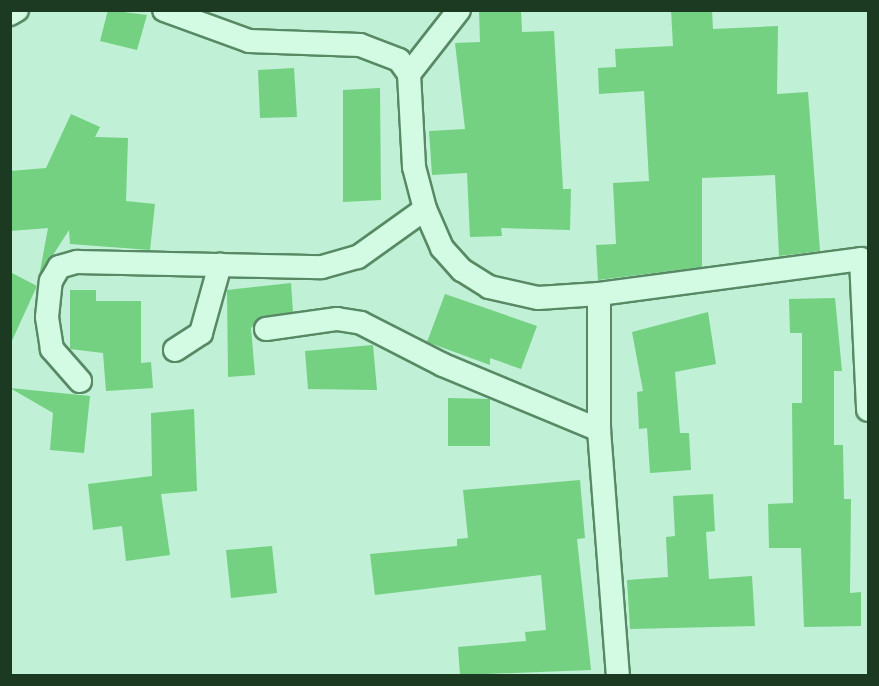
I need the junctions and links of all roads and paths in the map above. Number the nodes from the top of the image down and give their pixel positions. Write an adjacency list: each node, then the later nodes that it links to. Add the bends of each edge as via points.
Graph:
1 (17, 10): 4 (street)
2 (164, 10): 5 (street, via 249,41 360,45 388,52)
3 (459, 10): 5 (street)
4 (10, 14)
5 (409, 74): 6 (street, via 414,167)
6 (425, 209): 8 (street, via 358,257 322,267); 9 (street, via 442,248 462,270 489,286 538,298)
7 (865, 259): 9 (street); 13 (street)
8 (220, 265): 11 (street, via 201,333); 12 (street, via 77,262 59,267 51,281 47,316 52,349)
9 (599, 294): 14 (street)
10 (266, 329): 14 (street, via 355,321)
11 (175, 350)
12 (80, 381)
13 (868, 410)
14 (599, 430): 15 (street)
15 (618, 675)

